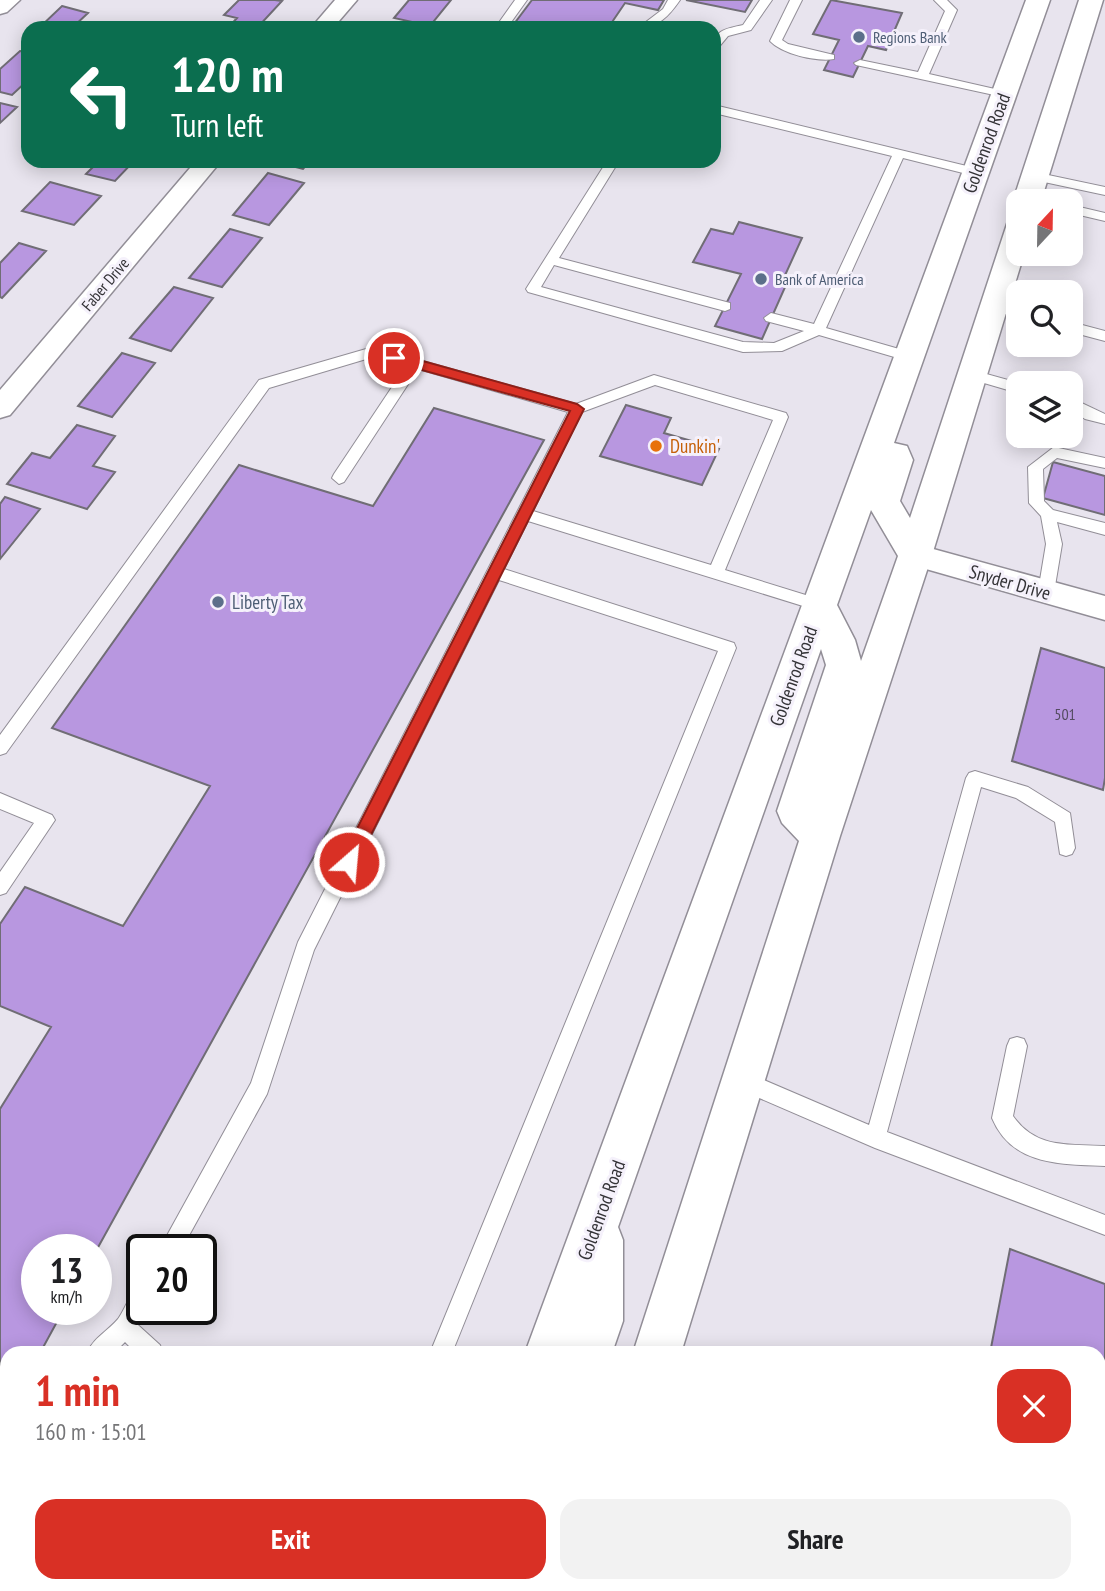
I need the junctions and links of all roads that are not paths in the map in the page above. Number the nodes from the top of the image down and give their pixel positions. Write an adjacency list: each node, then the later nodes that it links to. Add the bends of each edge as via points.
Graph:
1 (9, 0): 11 (street)
2 (346, 0): 12 (street)
3 (522, 0): 13 (lane)
4 (674, 0): 14 (lane)
5 (766, 0): 15 (lane, via 747,28)
6 (796, 0): 16 (lane, via 776,41)
7 (940, 0): 18 (lane, via 951,10)
8 (1038, 0): 19 (main road, Goldenrod Road)
9 (1090, 0): 10 (main road); 25 (main road)
10 (1105, 3)
11 (0, 8)
12 (328, 21)
13 (506, 21)
14 (653, 21)
15 (721, 36)
16 (830, 57)
17 (860, 63): 18 (lane)
18 (922, 76): 19 (lane)
19 (1004, 95): 24 (main road, Goldenrod Road)
20 (721, 112): 21 (lane)
21 (899, 154): 24 (lane); 34 (lane)
22 (203, 168): 41 (street, Faber Drive)
23 (608, 168): 30 (lane)
24 (975, 172): 37 (main road, Goldenrod Road)
25 (1033, 189)
26 (1105, 191): 27 (lane)
27 (1083, 192)
28 (1083, 212): 29 (lane)
29 (1105, 217)
30 (551, 260): 31 (lane); 34 (lane, via 533,289 743,347 769,350)
31 (725, 306)
32 (1006, 310): 39 (main road)
33 (771, 318): 34 (lane)
34 (818, 330): 37 (lane)
35 (1083, 330): 36 (lane)
36 (1105, 336)
37 (908, 356): 43 (main road, Goldenrod Road)
38 (415, 363): 42 (lane); 47 (lane); 57 (lane, via 373,352 264,384)
39 (972, 375): 40 (lane); 51 (main road)
40 (1006, 385)
41 (0, 408)
42 (577, 409): 48 (lane); 53 (lane, via 654,380 780,416)
43 (888, 411): 51 (main road, via 897,460 883,502); 55 (main road, Goldenrod Road)
44 (1083, 411): 45 (lane)
45 (1105, 419)
46 (1105, 463): 49 (lane, via 1054,452 1035,467 1037,503)
47 (339, 478)
48 (524, 514): 52 (lane); 53 (lane)
49 (1048, 514): 50 (lane); 54 (lane, via 1054,544)
50 (1105, 529)
51 (915, 555): 54 (street, Snyder Drive); 59 (main road)
52 (496, 573): 68 (lane, via 305,948 260,1087); 73 (lane, via 728,648)
53 (716, 573): 55 (lane)
54 (1046, 592): 56 (street, Snyder Drive)
55 (819, 605): 59 (main road, via 844,665 796,811); 66 (main road, Goldenrod Road)
56 (1105, 608)
57 (0, 748)
58 (0, 801): 61 (lane, via 46,820)
59 (820, 836): 63 (main road)
60 (1066, 848): 64 (lane, via 1064,818 1013,786 975,778)
61 (0, 887)
62 (1017, 1046): 65 (lane, via 1002,1118 1017,1139 1049,1153)
63 (743, 1081): 64 (lane); 76 (main road)
64 (875, 1138): 67 (lane)
65 (1105, 1156)
66 (601, 1210): 74 (main road, Goldenrod Road); 75 (main road, via 599,1321)
67 (1105, 1225)
68 (178, 1234)
69 (127, 1325): 70 (lane)
70 (125, 1328): 71 (lane); 72 (lane)
71 (106, 1346)
72 (144, 1346)
73 (444, 1346)
74 (552, 1346)
75 (590, 1346)
76 (659, 1346)

